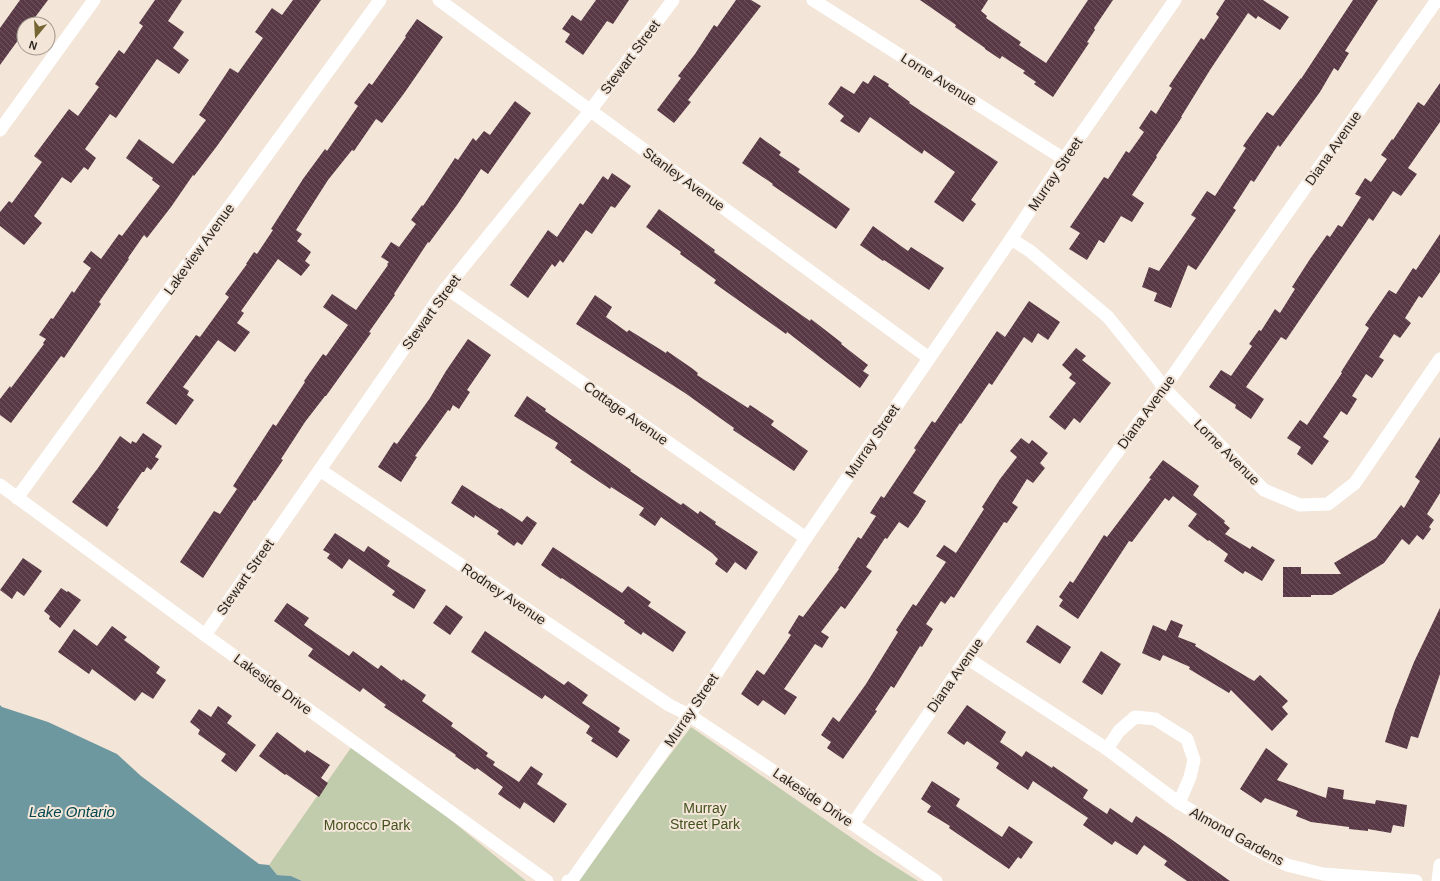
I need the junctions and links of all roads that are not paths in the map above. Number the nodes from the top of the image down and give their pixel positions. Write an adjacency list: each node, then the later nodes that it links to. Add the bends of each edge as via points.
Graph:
1 (94, 0): 9 (street)
2 (380, 0): 18 (street, Lakeview Avenue)
3 (439, 0): 8 (street, Stanley Avenue)
4 (673, 0): 8 (street, Stewart Street)
5 (813, 0): 10 (street, Lorne Avenue)
6 (1175, 0): 10 (street, Murray Street)
7 (1437, 0): 15 (street, Diana Avenue)
8 (590, 111): 12 (street, Stewart Street); 13 (street, Stanley Avenue)
9 (0, 130)
10 (1064, 159): 11 (street, Murray Street)
11 (1011, 239): 13 (street, Murray Street); 15 (street, Lorne Avenue, via 1030,251 1108,317)
12 (446, 288): 16 (street, Stewart Street); 19 (street, Cottage Avenue)
13 (929, 358): 19 (street, Murray Street)
14 (1440, 359): 15 (street, Lorne Avenue, via 1355,483 1328,504 1300,505 1264,490)
15 (1164, 388): 21 (street, Diana Avenue)
16 (320, 470): 20 (street, Stewart Street); 22 (street, Rodney Avenue, via 669,705)
17 (0, 485): 18 (street, Lakeside Drive)
18 (17, 498): 20 (street, Lakeside Drive)
19 (806, 538): 22 (street, Murray Street)
20 (205, 635): 27 (street, Lakeside Drive)
21 (967, 658): 23 (street, Almond Gardens); 25 (street, Diana Avenue)
22 (689, 715): 25 (street, Lakeside Drive); 28 (street, Murray Street, via 572,880)
23 (1107, 749): 24 (street, Almond Gardens); 24 (street, Almond Gardens, via 1119,730 1136,717 1155,719 1187,739 1194,760 1190,777)
24 (1178, 803): 30 (street, Almond Gardens, via 1287,865 1323,874)
25 (853, 824): 29 (street, Lakeside Drive)
26 (1440, 865): 31 (street)
27 (546, 881)
28 (568, 881)
29 (936, 881)
30 (1416, 881)
31 (1438, 881)

